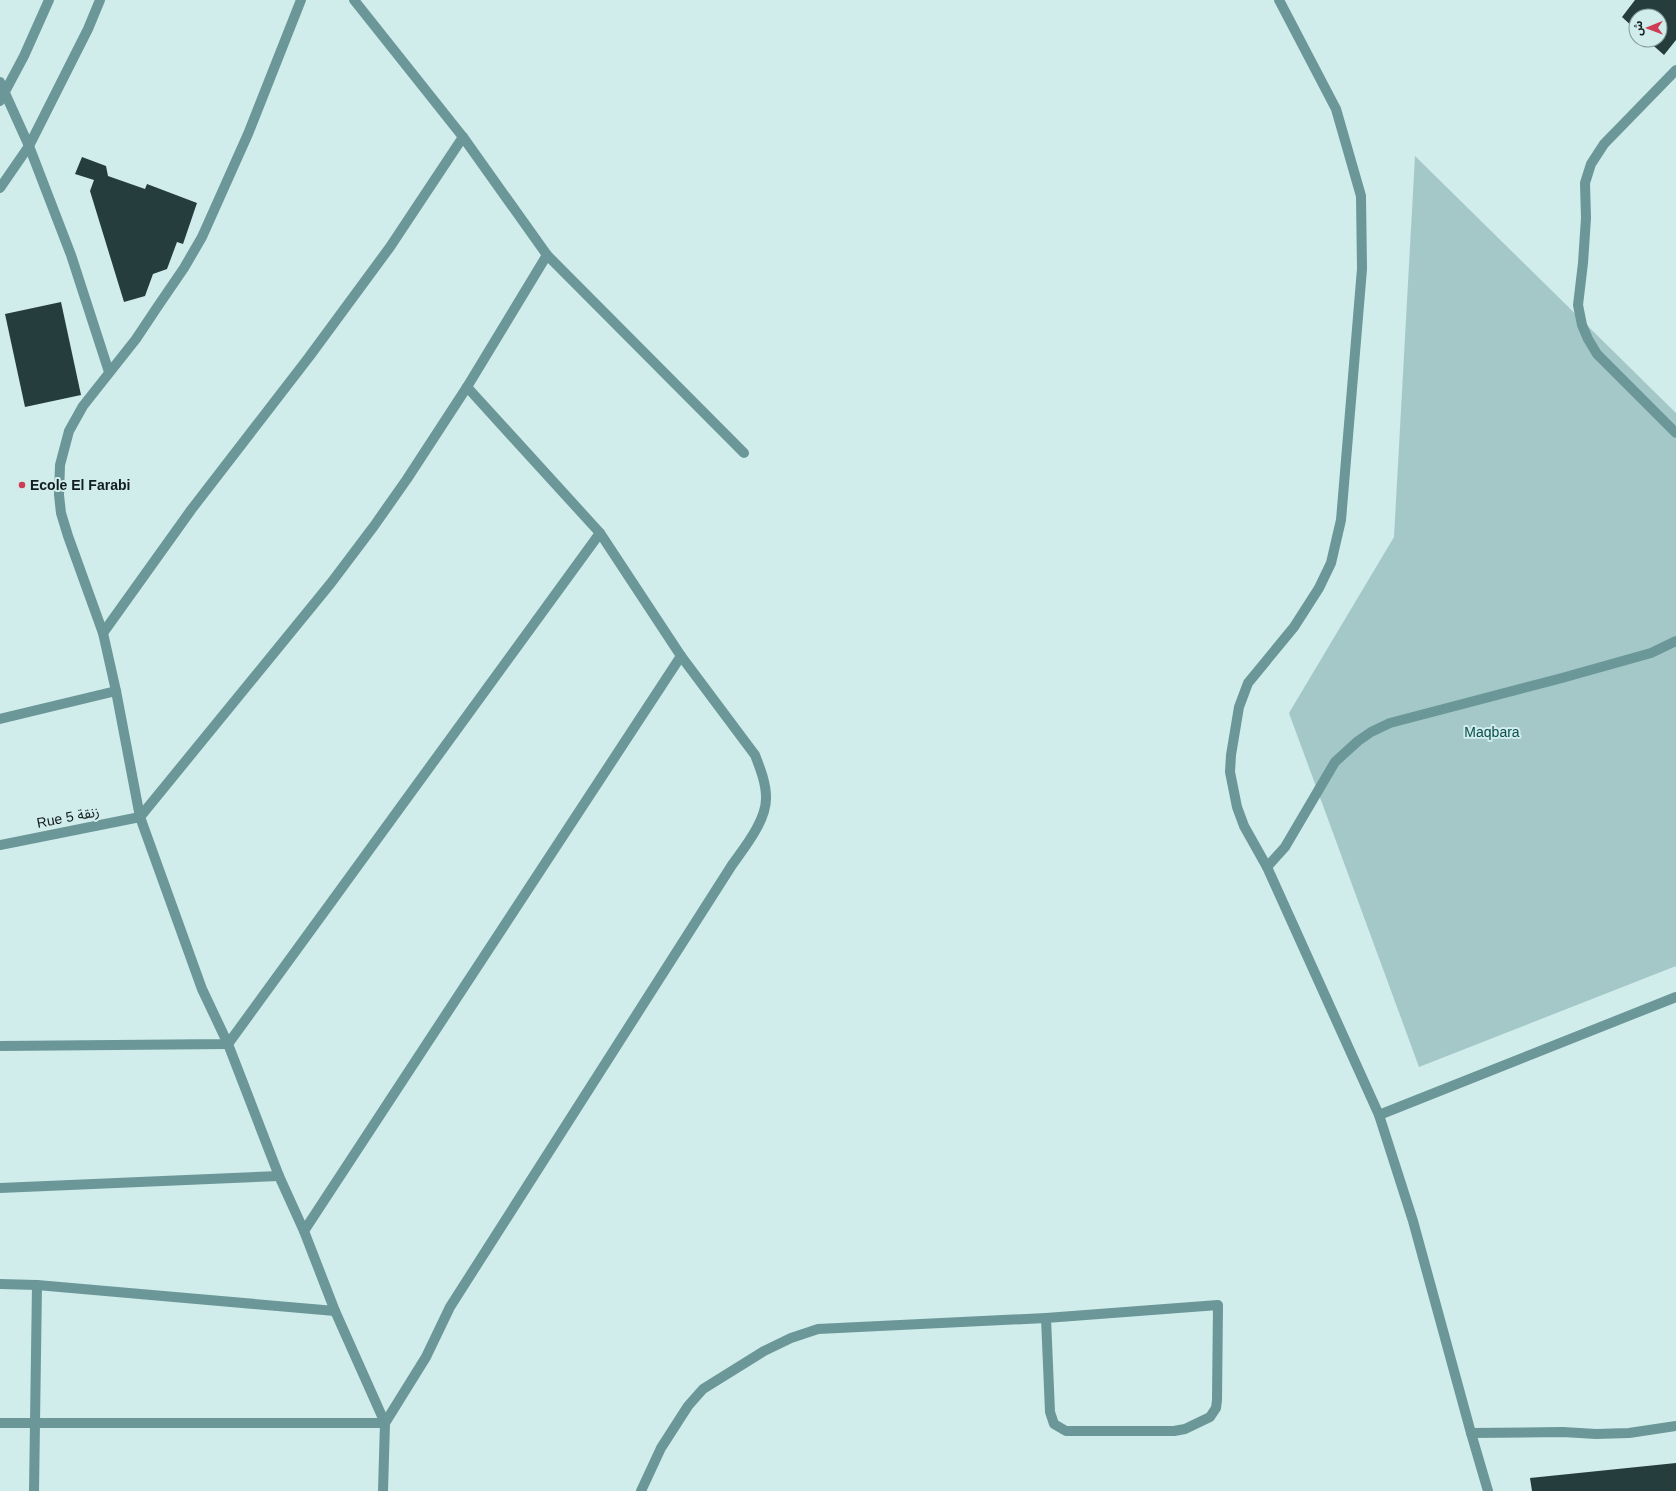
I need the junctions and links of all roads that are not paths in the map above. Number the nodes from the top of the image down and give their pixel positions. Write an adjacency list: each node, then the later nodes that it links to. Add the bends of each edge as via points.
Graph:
1 (49, 0): 8 (street)
2 (100, 0): 10 (street)
3 (301, 0): 13 (street, via 248,134 202,236 184,268 136,339)
4 (354, 0): 9 (street)
5 (1279, 0): 25 (street, via 1336,109 1361,196 1362,269 1341,520 1331,563 1319,588 1294,627 1248,683 1239,707 1232,748 1230,772 1237,807 1244,826)
6 (1676, 70): 15 (street, via 1604,144 1591,164 1585,182 1586,218 1578,305 1582,326 1598,354)
7 (0, 82): 8 (street)
8 (3, 96): 10 (street)
9 (463, 137): 12 (street); 18 (street, via 390,247 191,510)
10 (29, 146): 11 (street); 13 (street, via 71,255)
11 (0, 188)
12 (547, 255): 14 (street); 16 (street)
13 (109, 372): 18 (street, via 83,406 69,431 60,465 59,488 61,513)
14 (467, 387): 17 (street); 23 (street, via 407,479 331,583)
15 (1676, 433)
16 (744, 453)
17 (600, 533): 20 (street); 27 (street)
18 (103, 633): 21 (street)
19 (1676, 641): 25 (street, via 1651,653 1390,723 1371,732 1335,762 1284,847)
20 (681, 656): 32 (street); 38 (street, via 755,755 766,791 765,810 746,845 450,1307 426,1357)
21 (116, 691): 22 (street); 23 (street)
22 (0, 719)
23 (140, 817): 24 (street, Rue 5 زنقة); 27 (street, via 202,989)
24 (0, 845)
25 (1267, 867): 29 (street)
26 (1676, 997): 29 (street)
27 (228, 1044): 28 (street); 30 (street)
28 (0, 1046)
29 (1379, 1115): 41 (street, via 1414,1221)
30 (279, 1176): 31 (street); 32 (street)
31 (0, 1188)
32 (304, 1231): 35 (street)
33 (0, 1284): 34 (street)
34 (37, 1285): 35 (street); 39 (street)
35 (336, 1311): 38 (street)
36 (1046, 1318): 36 (street, via 1050,1412 1054,1424 1060,1429 1185,1429 1210,1418 1216,1408 1218,1305); 44 (street, via 818,1329 791,1338 764,1351 703,1389 688,1406 662,1448)
37 (0, 1423): 39 (street)
38 (385, 1423): 39 (street); 43 (street)
39 (34, 1424): 42 (street)
40 (1676, 1426): 41 (street, via 1628,1433)
41 (1470, 1433): 45 (street)
42 (34, 1491)
43 (383, 1491)
44 (641, 1491)
45 (1488, 1491)

